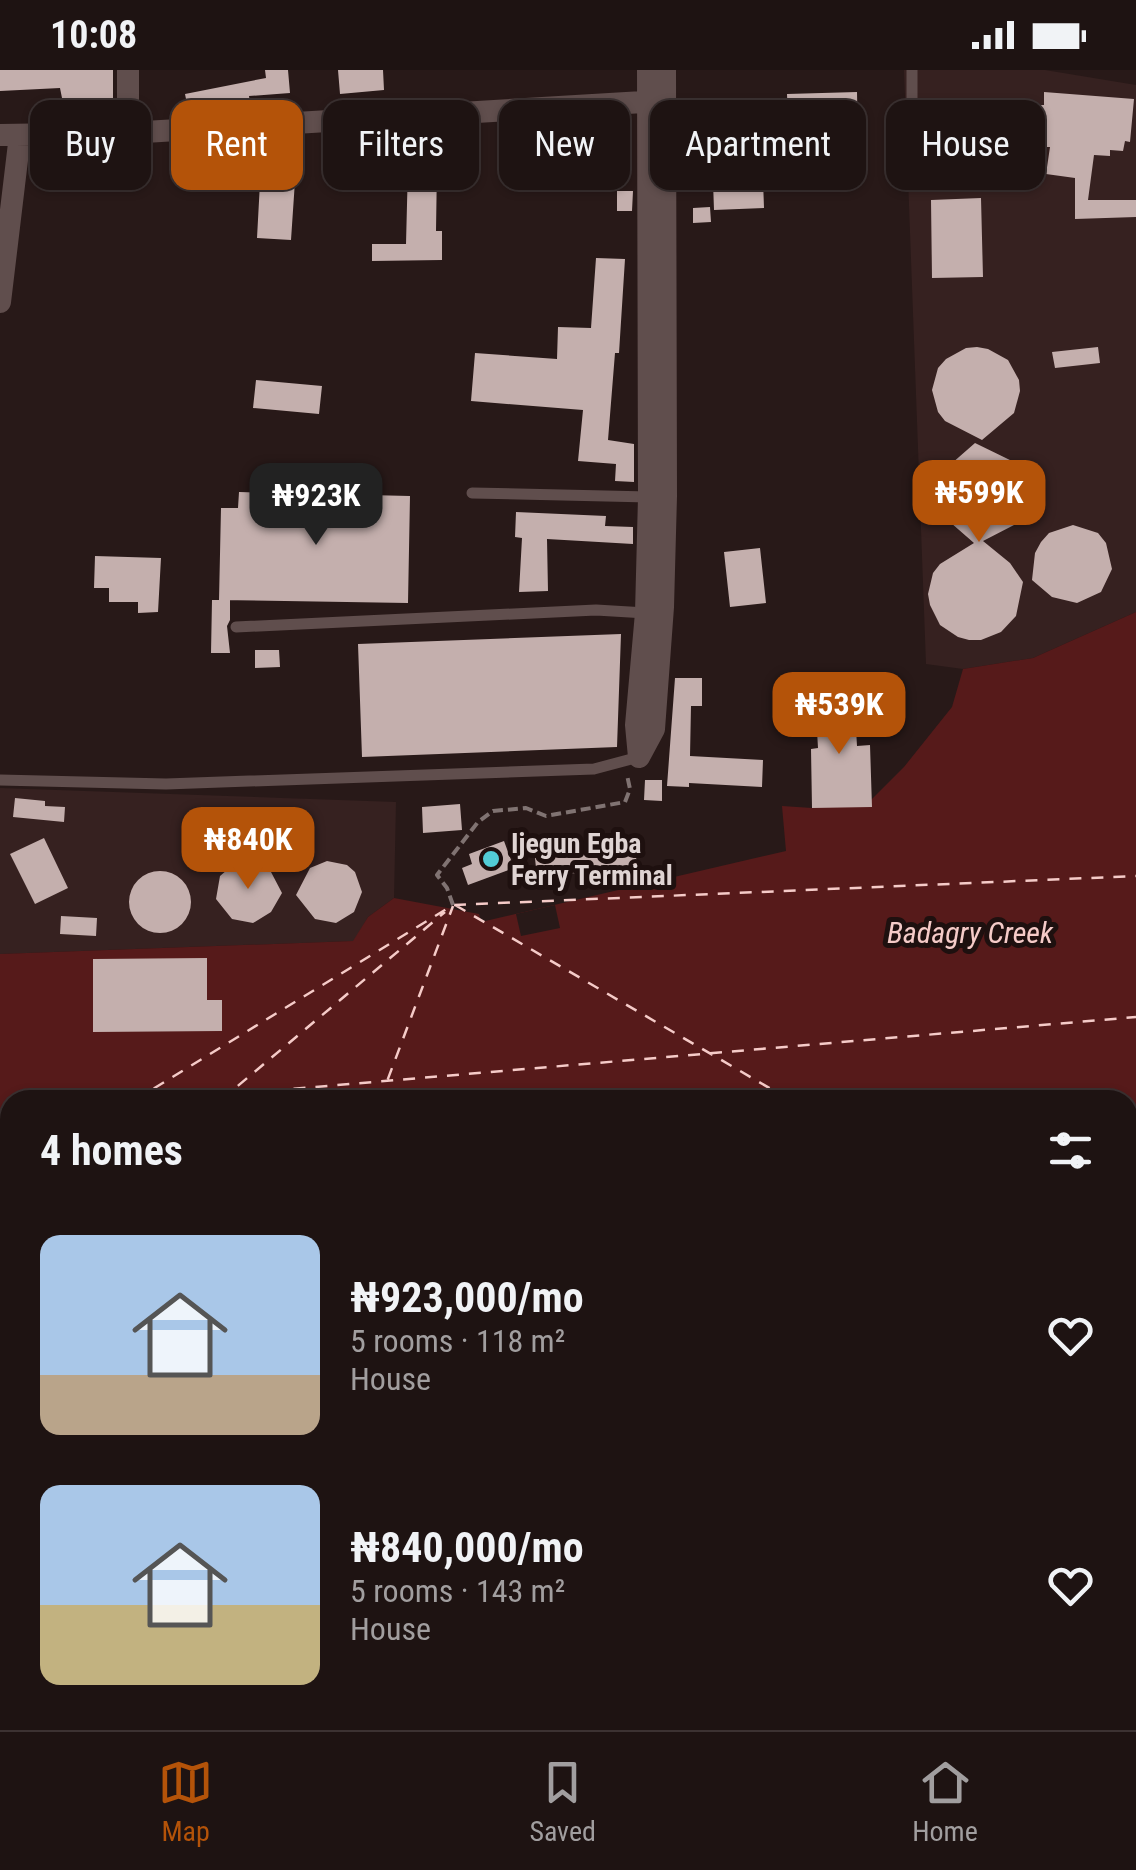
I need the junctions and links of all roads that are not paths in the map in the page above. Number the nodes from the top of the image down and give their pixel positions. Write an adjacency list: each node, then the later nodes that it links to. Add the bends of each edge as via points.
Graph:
1 (128, 70): 5 (street)
2 (648, 70): 6 (street)
3 (664, 70): 7 (street)
4 (912, 70): 8 (lane)
5 (128, 100)
6 (656, 100)
7 (656, 100)
8 (912, 100)
9 (650, 102): 10 (street)
10 (151, 132)
11 (10, 135): 14 (street)
12 (654, 190): 16 (street)
13 (657, 190): 19 (street, via 663,589 654,728)
14 (0, 302)
15 (472, 493): 16 (lane)
16 (649, 498): 17 (street)
17 (646, 613): 18 (lane); 19 (street)
18 (236, 627)
19 (632, 759): 20 (lane, via 594,769 186,784)
20 (0, 780)

